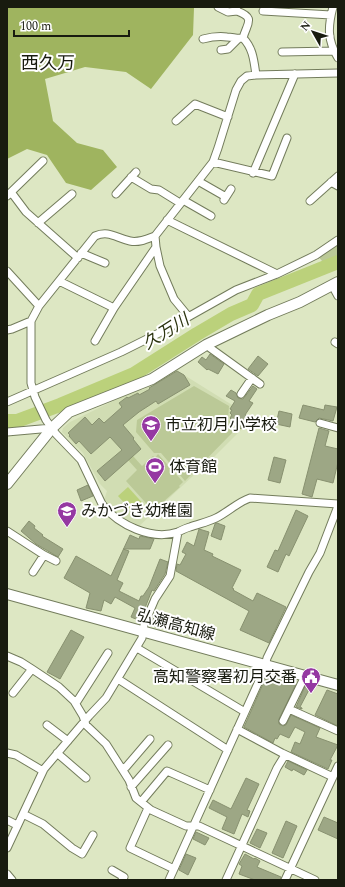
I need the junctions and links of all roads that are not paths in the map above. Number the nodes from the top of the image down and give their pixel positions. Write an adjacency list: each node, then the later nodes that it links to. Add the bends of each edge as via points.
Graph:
1 (218, 7): 3 (street, via 228,12)
2 (333, 7): 5 (street)
3 (237, 9): 6 (street, via 249,18 249,24)
4 (262, 11): 5 (street)
5 (331, 15): 9 (street, via 328,28)
6 (241, 38): 7 (street); 8 (street, via 228,49); 14 (street, via 248,43 252,52)
7 (203, 39)
8 (221, 50)
9 (334, 51): 10 (street); 11 (street)
10 (282, 52)
11 (338, 58)
12 (338, 73): 13 (street)
13 (295, 74): 14 (street); 20 (street)
14 (256, 75): 15 (street, via 247,76 241,81)
15 (228, 117): 16 (street, via 195,104); 19 (street)
16 (176, 121)
17 (287, 138): 20 (street, via 272,176)
18 (43, 161): 26 (street)
19 (212, 162): 20 (street); 22 (street)
20 (253, 173)
21 (338, 176): 23 (street)
22 (198, 181): 25 (street, via 225,199); 30 (street)
23 (331, 182): 24 (street); 29 (street)
24 (338, 186)
25 (231, 189)
26 (9, 194): 33 (street)
27 (72, 194): 33 (street)
28 (116, 194): 30 (street, via 133,175 151,189 159,190)
29 (310, 201)
30 (182, 202): 31 (street); 32 (street)
31 (211, 216)
32 (167, 220): 34 (street); 40 (street)
33 (38, 223): 37 (street)
34 (155, 236): 36 (street); 37 (street, via 142,241 130,241 101,233 95,236)
35 (338, 240): 40 (street, via 316,255)
36 (156, 248): 45 (street); 46 (street, via 160,266 174,299)
37 (80, 255): 38 (street); 41 (street)
38 (104, 263)
39 (7, 271): 44 (street)
40 (277, 274): 46 (street, via 236,290)
41 (59, 281): 44 (street); 45 (street)
42 (335, 284): 43 (street); 50 (street)
43 (338, 296)
44 (39, 306): 47 (street)
45 (114, 308): 49 (street)
46 (188, 316): 53 (street, via 165,330)
47 (31, 321): 48 (street); 53 (street, via 31,383)
48 (7, 330)
49 (95, 341)
50 (206, 345): 51 (street); 57 (street, via 152,379 69,412)
51 (252, 378): 52 (street); 54 (street)
52 (260, 384)
53 (34, 394): 55 (street); 57 (street)
54 (241, 394)
55 (7, 402)
56 (320, 423): 58 (street)
57 (49, 424): 59 (street); 60 (street); 63 (street, via 81,460 106,510 144,532)
58 (338, 428)
59 (7, 432)
60 (7, 484)
61 (338, 505): 63 (street, via 250,498 214,519); 72 (street, via 320,553 267,658)
62 (7, 531): 64 (street)
63 (178, 532): 68 (street, via 170,576 155,600)
64 (44, 555): 65 (street); 66 (street)
65 (56, 561)
66 (33, 572)
67 (7, 594): 68 (street, 弘瀬高知線)
68 (143, 632): 69 (street); 72 (street, 弘瀬高知線)
69 (137, 648): 75 (street); 80 (street)
70 (108, 653): 78 (street)
71 (7, 656): 73 (street)
72 (266, 665): 74 (street, 弘瀬高知線); 80 (street)
73 (32, 669): 77 (street); 78 (street, via 59,687)
74 (305, 676): 76 (street, 弘瀬高知線); 79 (street)
75 (118, 679): 81 (street, via 100,706); 89 (street)
76 (338, 685)
77 (13, 693)
78 (76, 703): 81 (street)
79 (289, 709): 82 (street); 85 (street)
80 (245, 712): 84 (street)
81 (84, 721): 87 (street); 94 (street, via 106,744)
82 (283, 721)
83 (47, 725): 87 (street)
84 (237, 729): 89 (street); 92 (street)
85 (338, 731)
86 (150, 739): 94 (street)
87 (68, 741): 91 (street)
88 (168, 745): 98 (street)
89 (228, 750): 99 (street)
90 (7, 753): 95 (street, via 16,755)
91 (57, 753): 95 (street); 97 (street)
92 (286, 755): 96 (street); 107 (street, via 277,768)
93 (338, 766): 96 (street)
94 (122, 769): 98 (street)
95 (43, 771): 102 (street)
96 (333, 776): 110 (street)
97 (86, 778)
98 (131, 787): 100 (street)
99 (210, 790): 100 (street, via 167,771); 105 (street)
100 (141, 802): 101 (street)
101 (148, 808): 105 (street, via 186,826); 109 (street, via 130,848)
102 (23, 814): 104 (street); 106 (street, via 44,824 82,854)
103 (7, 820): 104 (street)
104 (17, 826): 108 (street)
105 (193, 826): 107 (street, via 199,826); 109 (street)
106 (93, 835)
107 (242, 846): 110 (street); 116 (street)
108 (7, 848)
109 (174, 869): 115 (street)
110 (290, 869): 117 (street); 118 (street)
111 (112, 870): 114 (street, via 124,877)
112 (7, 874): 113 (street)
113 (12, 880)
114 (122, 880)
115 (169, 880)
116 (226, 880)
117 (285, 880)
118 (315, 880)

